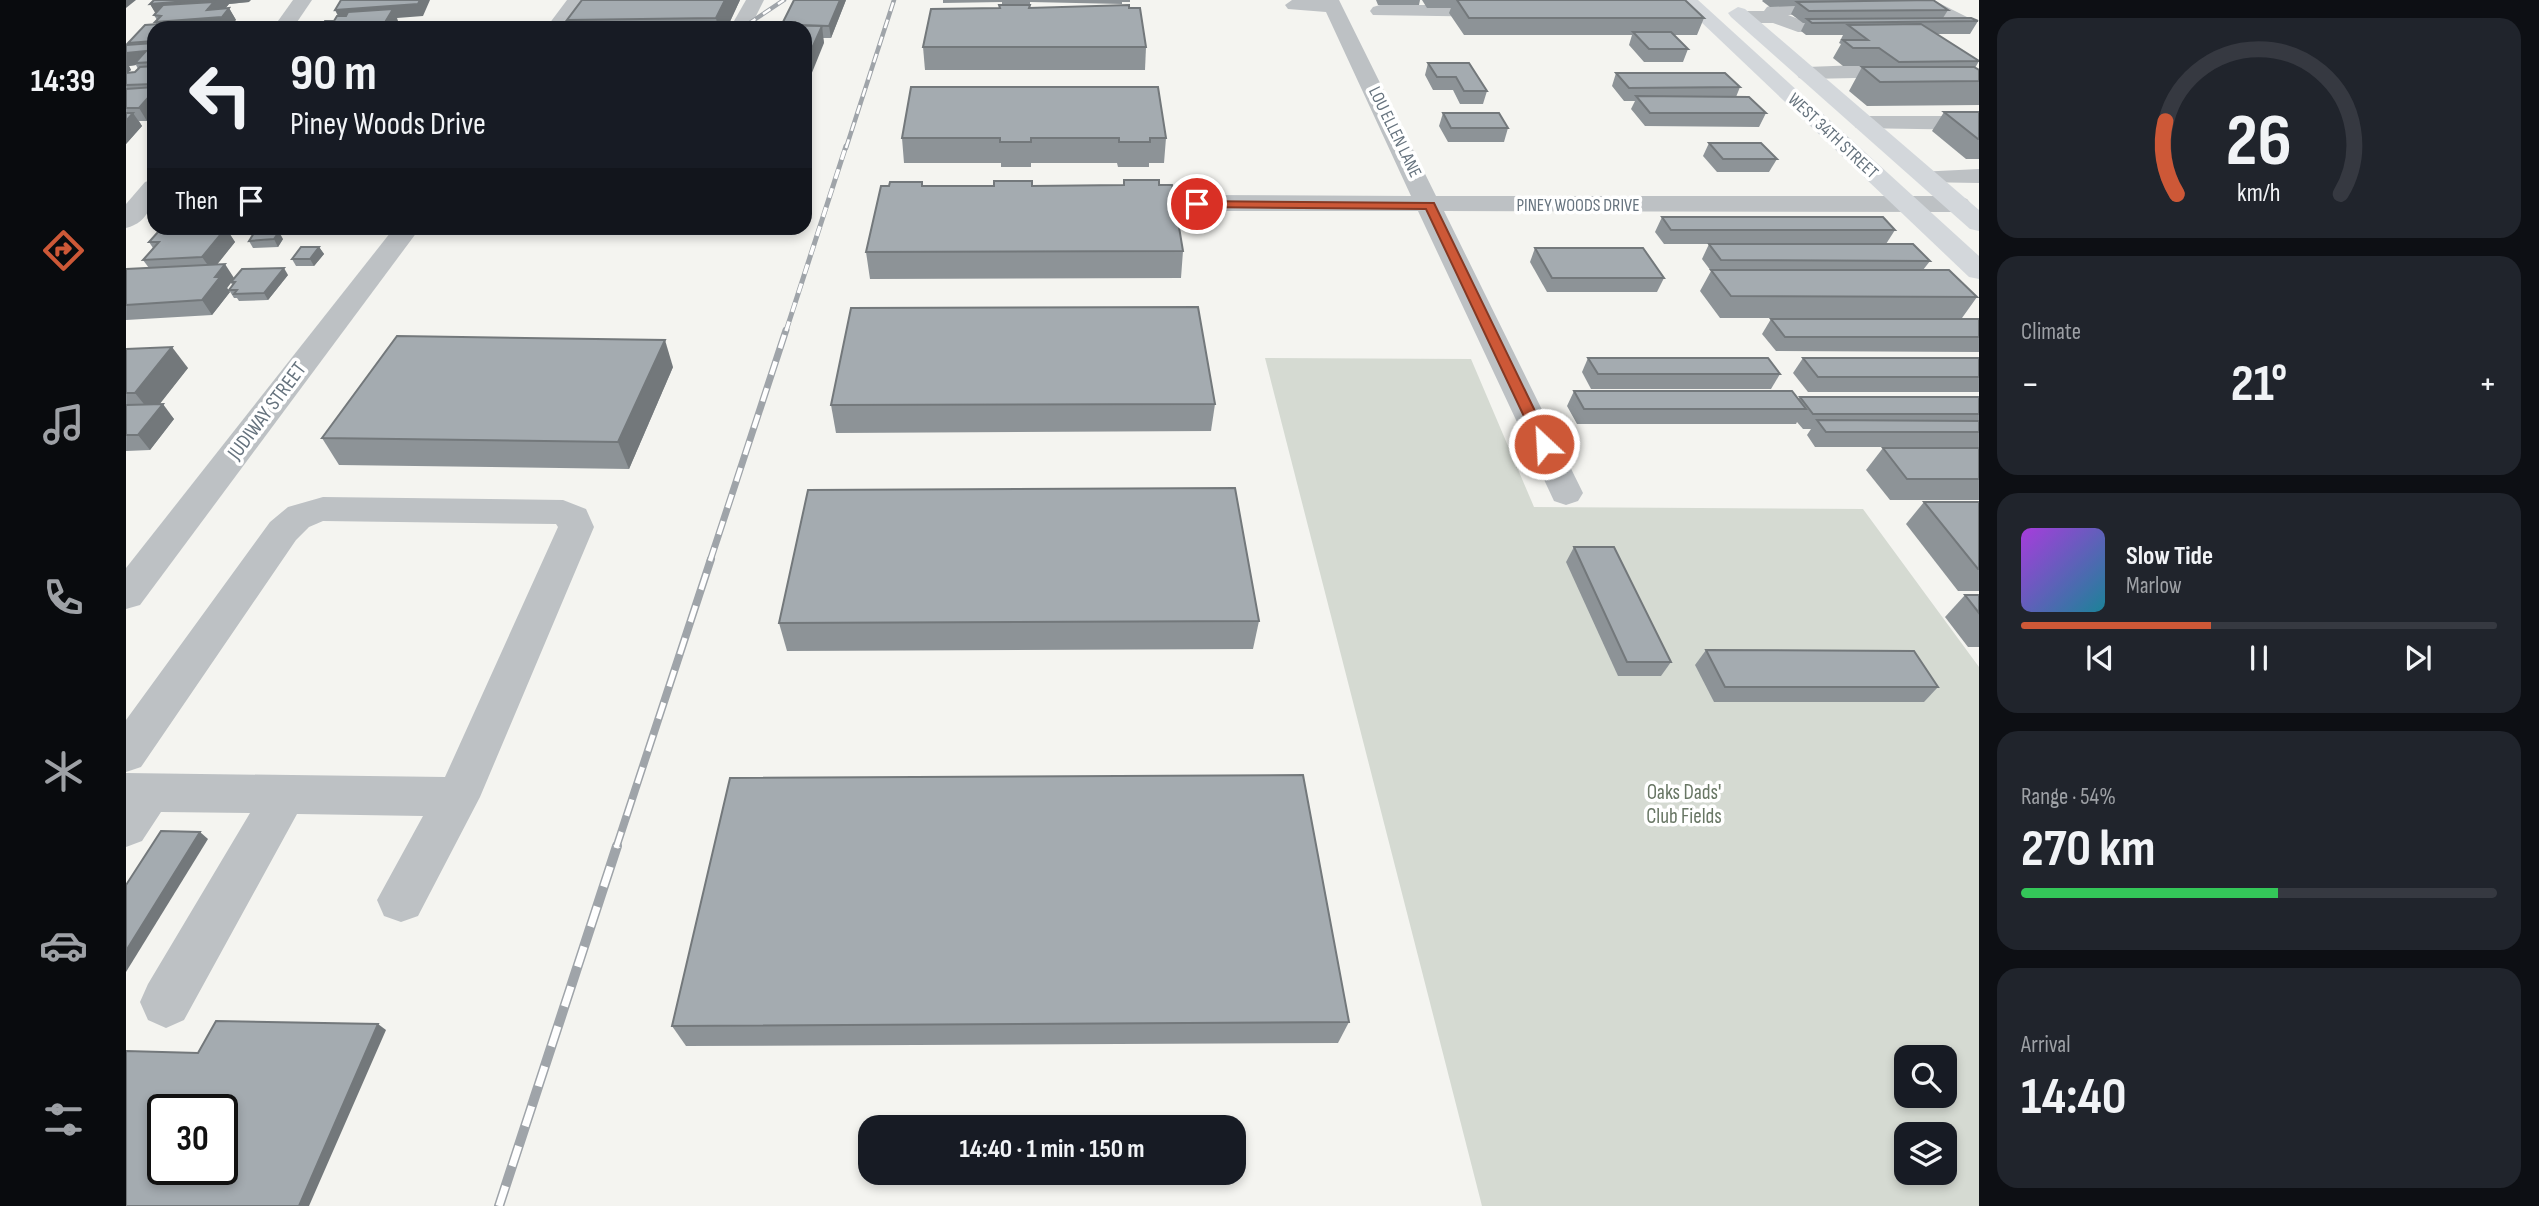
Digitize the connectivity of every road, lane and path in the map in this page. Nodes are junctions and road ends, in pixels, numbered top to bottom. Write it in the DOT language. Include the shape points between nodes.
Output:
graph roads {
  1 [pos="303,0"];
  2 [pos="577,0"];
  3 [pos="755,0"];
  4 [pos="1723,0"];
  5 [pos="1332,3"];
  6 [pos="1295,5"];
  7 [pos="1685,8"];
  8 [pos="1380,11"];
  9 [pos="1518,11"];
  10 [pos="1775,14"];
  11 [pos="1742,17"];
  12 [pos="288,21"];
  13 [pos="561,21"];
  14 [pos="744,21"];
  15 [pos="1750,59"];
  16 [pos="1793,60"];
  17 [pos="1843,72"];
  18 [pos="1979,82"];
  19 [pos="1864,123"];
  20 [pos="1979,123"];
  21 [pos="1979,176"];
  22 [pos="1927,177"];
  23 [pos="147,195"];
  24 [pos="1197,204"];
  25 [pos="1958,204"];
  26 [pos="1430,205"];
  27 [pos="1906,205"];
  28 [pos="126,220"];
  29 [pos="1979,223"];
  30 [pos="402,235"];
  31 [pos="1979,271"];
  32 [pos="1566,493"];
  33 [pos="126,595"];
  34 [pos="126,754"];
  35 [pos="285,794"];
  36 [pos="458,797"];
  37 [pos="134,804"];
  38 [pos="401,901"];
  39 [pos="166,1002"];
  1 -- 12 [label="street"];
  2 -- 13 [label="street"];
  3 -- 14 [label="street"];
  4 -- 11 [label="main road, WEST 34TH STREET"];
  5 -- 6 [label="street"];
  5 -- 26 [label="street, LOU ELLEN LANE"];
  7 -- 15 [label="main road, WEST 34TH STREET"];
  8 -- 9 [label="street"];
  10 -- 10 [label="street" via="1937,8 1964,23 1798,26"];
  10 -- 11 [label="street"];
  11 -- 16 [label="main road, WEST 34TH STREET"];
  15 -- 16 [label="main road"];
  15 -- 27 [label="main road, WEST 34TH STREET"];
  16 -- 17 [label="street"];
  16 -- 17 [label="street" via="1815,49"];
  16 -- 19 [label="main road, WEST 34TH STREET"];
  17 -- 18 [label="street" via="1858,71 1885,83"];
  19 -- 20 [label="street"];
  19 -- 22 [label="main road, WEST 34TH STREET"];
  21 -- 22 [label="street"];
  22 -- 25 [label="main road, WEST 34TH STREET"];
  23 -- 28 [label="street"];
  24 -- 26 [label="street, PINEY WOODS DRIVE"];
  25 -- 27 [label="street, PINEY WOODS DRIVE"];
  25 -- 29 [label="main road, WEST 34TH STREET"];
  26 -- 27 [label="street, PINEY WOODS DRIVE"];
  26 -- 32 [label="street, LOU ELLEN LANE"];
  27 -- 31 [label="main road, WEST 34TH STREET"];
  30 -- 33 [label="street, JUDIWAY STREET"];
  34 -- 36 [label="street" via="284,531 305,512 563,512 573,518 574,535"];
  35 -- 36 [label="street"];
  35 -- 37 [label="street"];
  35 -- 39 [label="street"];
  36 -- 38 [label="street"];
}
